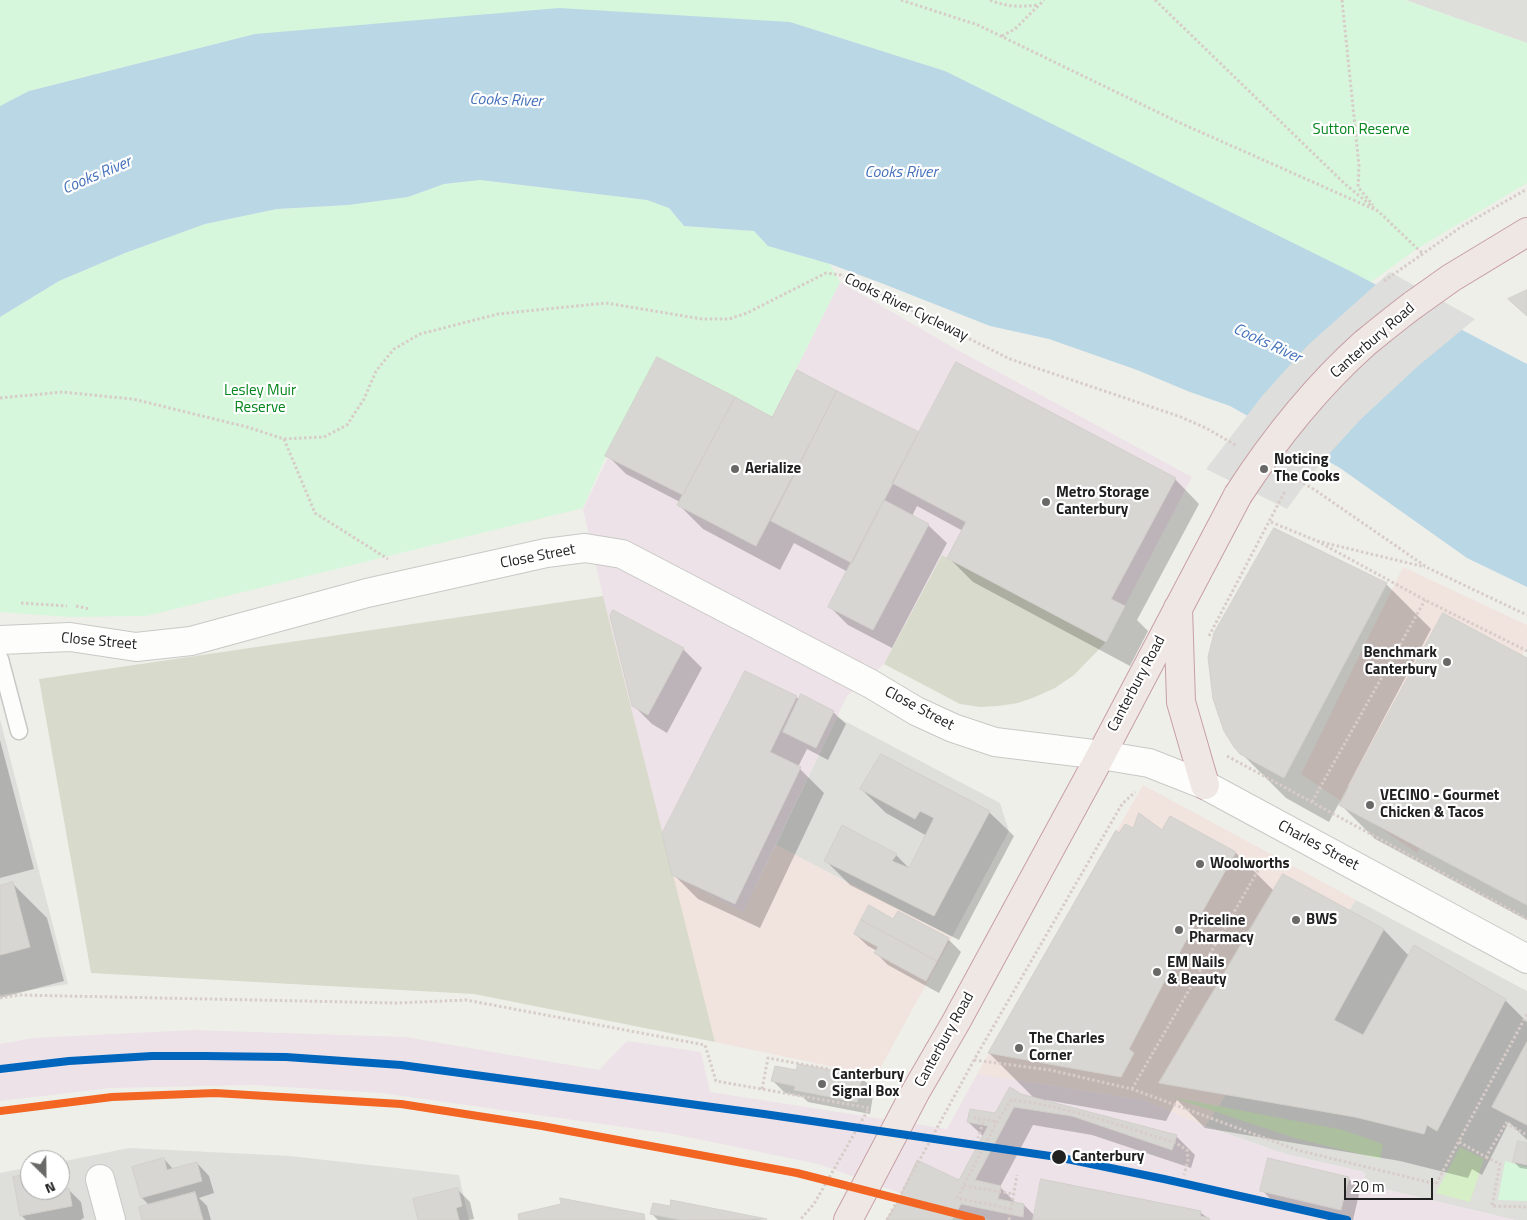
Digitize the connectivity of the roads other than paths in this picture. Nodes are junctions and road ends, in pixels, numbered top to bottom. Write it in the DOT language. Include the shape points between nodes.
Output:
graph roads {
  1 [pos="1527,232"];
  2 [pos="1178,607"];
  3 [pos="0,640"];
  4 [pos="0,659"];
  5 [pos="19,731"];
  6 [pos="1101,754"];
  7 [pos="1205,785"];
  8 [pos="1527,959"];
  9 [pos="100,1179"];
  10 [pos="848,1219"];
  11 [pos="111,1220"];
  1 -- 2 [label="highway, Canterbury Road, bridge" via="1413,305 1335,372 1260,460"];
  2 -- 6 [label="highway, Canterbury Road"];
  2 -- 7 [label="highway" via="1181,702"];
  3 -- 6 [label="street, Close Street" via="70,637 136,647 191,640 367,593 546,553 585,548 622,554 953,728 995,742"];
  4 -- 5 [label="lane"];
  6 -- 7 [label="street, Charles Street" via="1149,763"];
  6 -- 10 [label="highway, Canterbury Road"];
  7 -- 8 [label="street, Charles Street"];
  9 -- 11 [label="street"];
}
